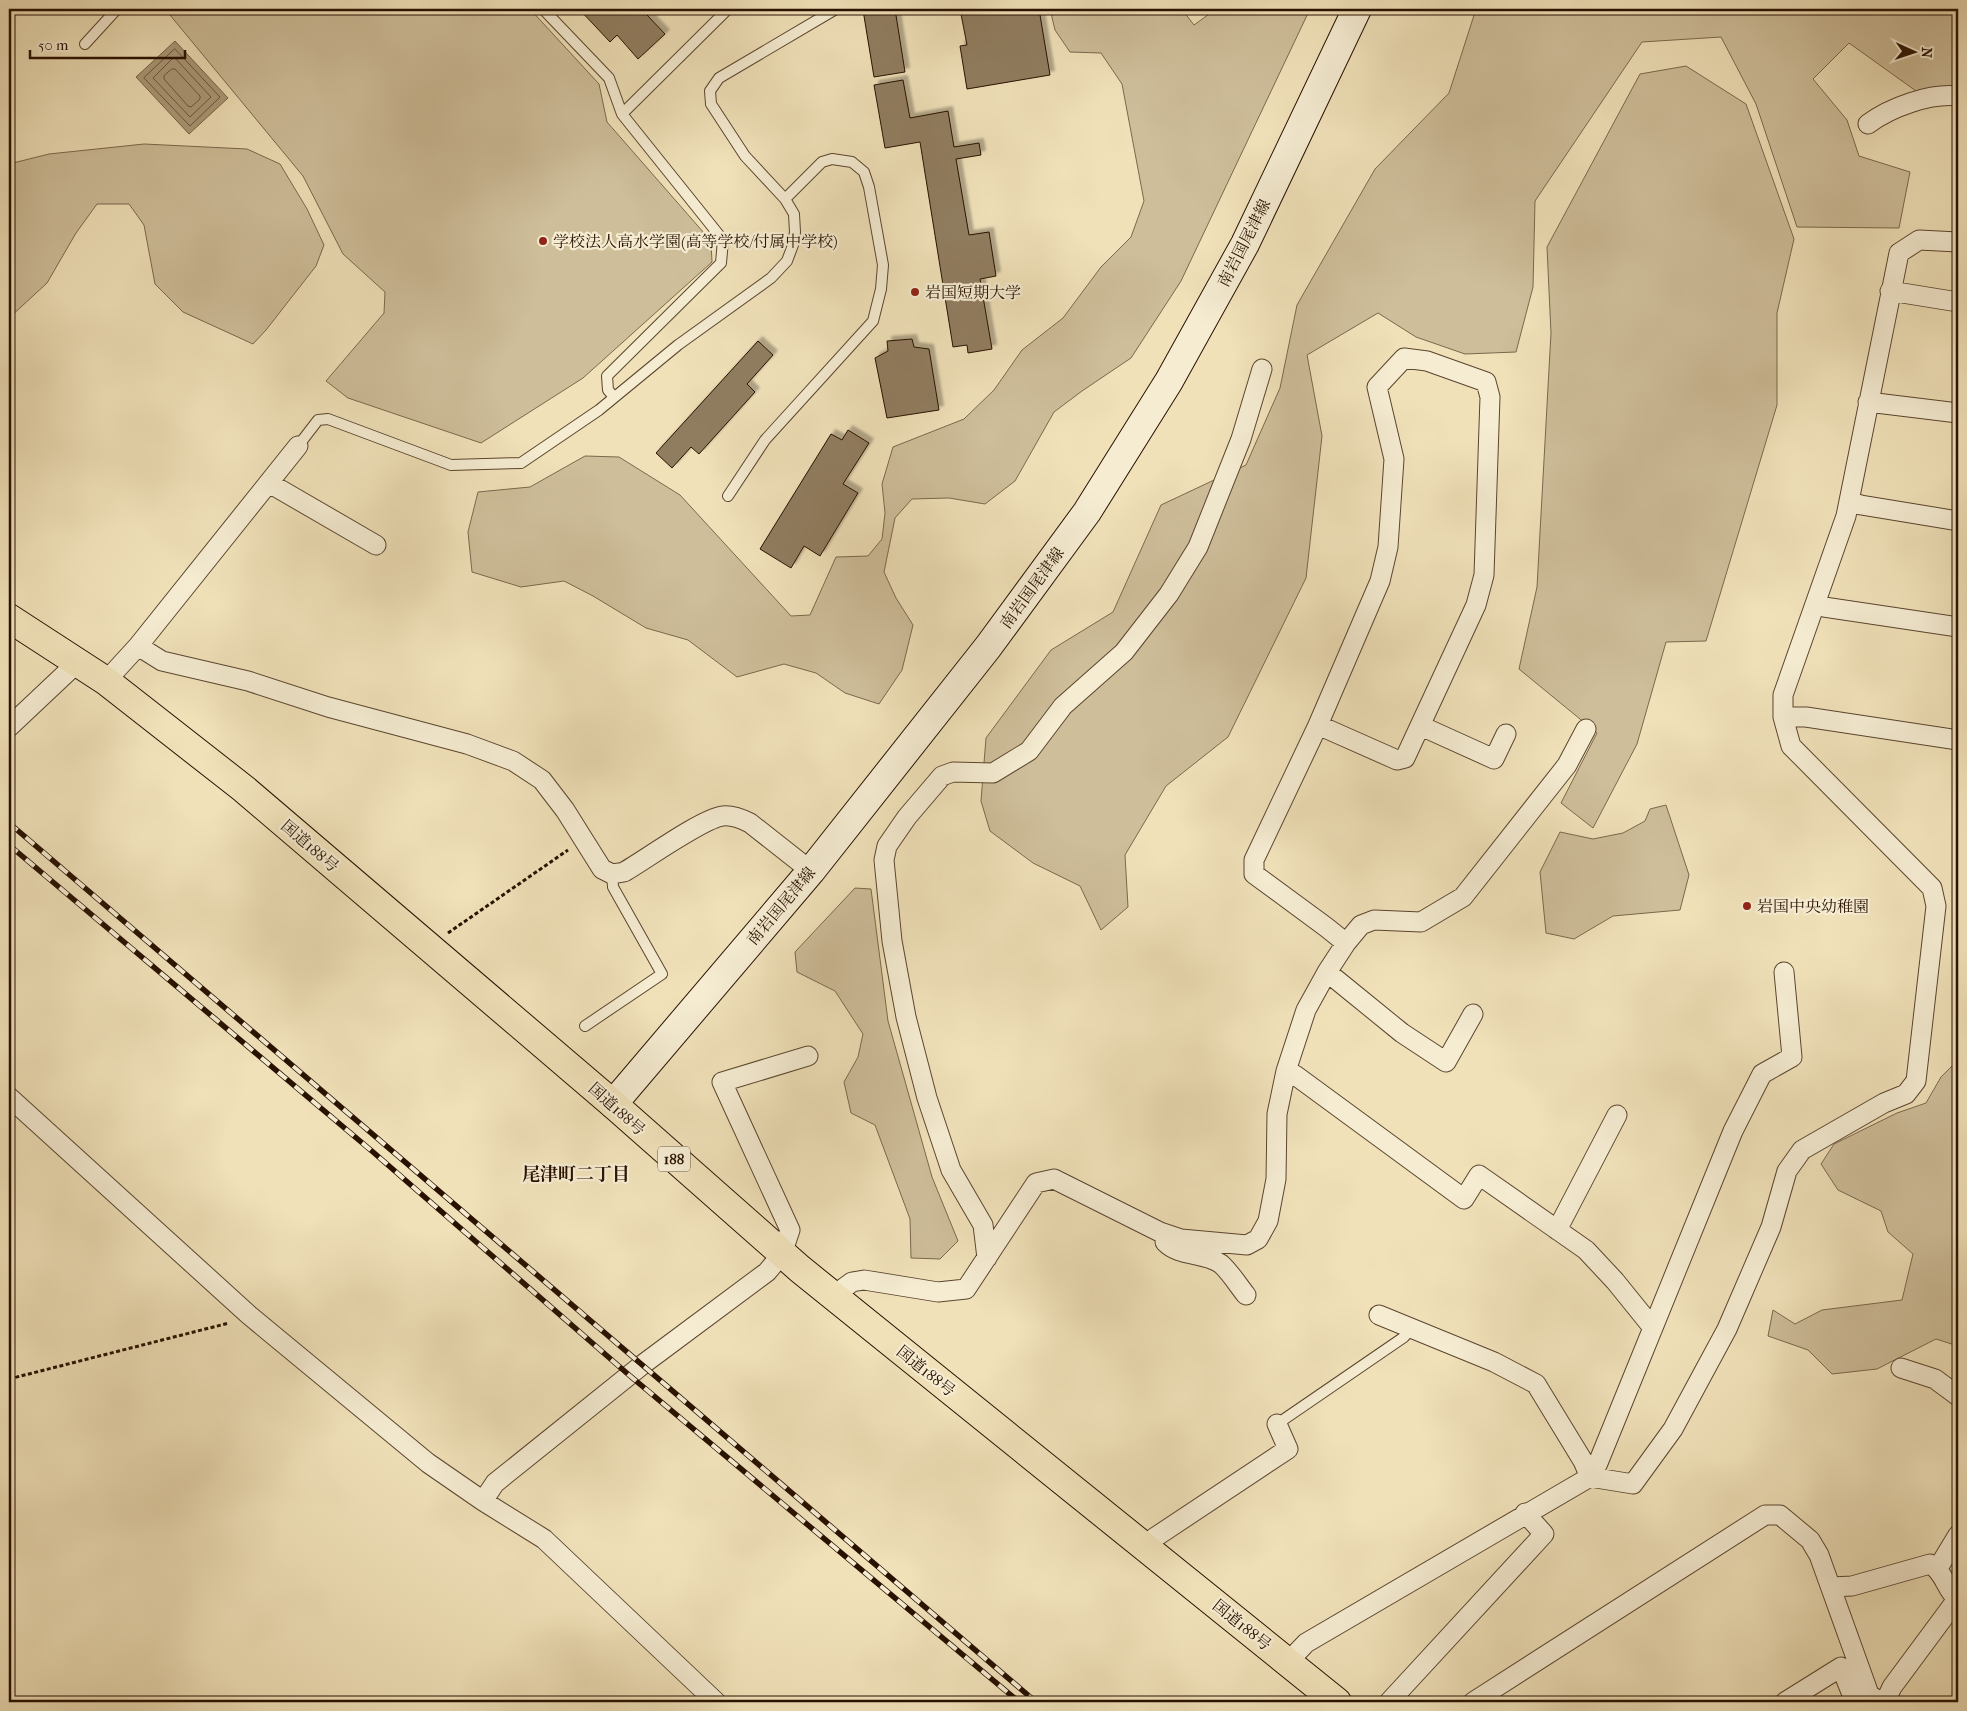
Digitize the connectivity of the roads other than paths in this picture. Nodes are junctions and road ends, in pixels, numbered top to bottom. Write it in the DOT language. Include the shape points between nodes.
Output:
graph roads {
  1 [pos="117,9"];
  2 [pos="543,9"];
  3 [pos="728,9"];
  4 [pos="836,9"];
  5 [pos="1356,9"];
  6 [pos="85,44"];
  7 [pos="1958,96"];
  8 [pos="622,114"];
  9 [pos="1868,124"];
  10 [pos="785,199"];
  11 [pos="1958,242"];
  12 [pos="1890,292"];
  13 [pos="1958,302"];
  14 [pos="1262,369"];
  15 [pos="614,397"];
  16 [pos="1868,402"];
  17 [pos="1958,413"];
  18 [pos="298,446"];
  19 [pos="269,482"];
  20 [pos="728,496"];
  21 [pos="1849,502"];
  22 [pos="1958,521"];
  23 [pos="376,545"];
  24 [pos="1815,604"];
  25 [pos="9,618"];
  26 [pos="1958,627"];
  27 [pos="138,646"];
  28 [pos="78,662"];
  29 [pos="106,681"];
  30 [pos="1783,718"];
  31 [pos="1318,725"];
  32 [pos="1421,726"];
  33 [pos="9,727"];
  34 [pos="1586,729"];
  35 [pos="1506,734"];
  36 [pos="1958,740"];
  37 [pos="811,871"];
  38 [pos="612,874"];
  39 [pos="1346,943"];
  40 [pos="1327,972"];
  41 [pos="1784,972"];
  42 [pos="1473,1014"];
  43 [pos="585,1026"];
  44 [pos="808,1056"];
  45 [pos="1286,1071"];
  46 [pos="9,1097"];
  47 [pos="613,1104"];
  48 [pos="1617,1115"];
  49 [pos="1557,1230"];
  50 [pos="1160,1232"];
  51 [pos="782,1254"];
  52 [pos="987,1258"];
  53 [pos="1246,1295"];
  54 [pos="833,1296"];
  55 [pos="1379,1315"];
  56 [pos="1412,1328"];
  57 [pos="1653,1328"];
  58 [pos="1902,1368"];
  59 [pos="1958,1396"];
  60 [pos="1277,1424"];
  61 [pos="1590,1477"];
  62 [pos="483,1501"];
  63 [pos="1525,1513"];
  64 [pos="1958,1535"];
  65 [pos="1144,1547"];
  66 [pos="1938,1568"];
  67 [pos="1832,1587"];
  68 [pos="1958,1599"];
  69 [pos="1288,1662"];
  70 [pos="716,1702"];
  71 [pos="1338,1702"];
  72 [pos="1389,1702"];
  73 [pos="1473,1702"];
  74 [pos="1785,1702"];
  75 [pos="1855,1702"];
  76 [pos="1879,1702"];
  77 [pos="1885,1702"];
  1 -- 6 [label="lane"];
  2 -- 8 [label="lane" via="609,78"];
  3 -- 8 [label="lane"];
  4 -- 10 [label="lane" via="719,78 710,91 711,104 745,156"];
  5 -- 37 [label="main road, 南岩国尾津線" via="1245,244 1169,381 1087,512 988,647"];
  7 -- 9 [label="street" via="1935,95 1882,114"];
  8 -- 15 [label="lane" via="723,240 721,263 607,376 608,390"];
  10 -- 15 [label="lane" via="794,214 795,232 787,261 771,278 678,345"];
  10 -- 20 [label="lane" via="822,162 832,159 852,162 864,172 870,188 882,266 881,288 874,321 765,440"];
  11 -- 12 [label="street" via="1919,240 1899,253"];
  12 -- 13 [label="street"];
  12 -- 16 [label="street"];
  14 -- 52 [label="street" via="1241,439 1198,547 1169,594 1124,652 1063,706 1030,751 993,774 953,772 942,776 887,846 884,860 892,941 906,1017 927,1098 951,1170 983,1225"];
  15 -- 18 [label="lane" via="521,463 452,465 328,419 318,420"];
  16 -- 17 [label="street"];
  16 -- 21 [label="street"];
  18 -- 19 [label="street"];
  19 -- 23 [label="street"];
  19 -- 27 [label="street"];
  21 -- 22 [label="street"];
  21 -- 24 [label="street"];
  24 -- 26 [label="street" via="1824,608"];
  24 -- 30 [label="street" via="1783,695"];
  25 -- 28 [label="highway, 国道188号 / 188"];
  27 -- 29 [label="street"];
  27 -- 38 [label="street" via="162,661 248,681 328,708 467,744 513,760 542,780 602,869"];
  28 -- 29 [label="highway, 国道188号 / 188"];
  28 -- 33 [label="street"];
  29 -- 47 [label="highway, 国道188号 / 188" via="244,789"];
  30 -- 36 [label="street" via="1806,717"];
  30 -- 61 [label="street" via="1791,746 1932,888 1936,906 1916,1081 1906,1094 1884,1103 1802,1150 1787,1171 1771,1227 1727,1329 1673,1429 1633,1484"];
  31 -- 32 [label="street" via="1397,760 1405,758"];
  31 -- 32 [label="street" via="1380,581 1388,547 1394,459 1377,387 1404,358 1426,361 1486,382 1490,397 1484,574 1476,605"];
  31 -- 39 [label="street" via="1254,860 1254,874"];
  32 -- 35 [label="street" via="1494,759"];
  34 -- 39 [label="street" via="1567,765 1463,897 1422,922 1374,920 1361,926"];
  37 -- 38 [label="street" via="750,823 723,816 704,822 624,872"];
  37 -- 47 [label="main road, 南岩国尾津線"];
  38 -- 43 [label="lane" via="613,887 662,974"];
  39 -- 40 [label="street"];
  40 -- 42 [label="street" via="1402,1033 1446,1062"];
  40 -- 45 [label="street" via="1306,1010"];
  41 -- 57 [label="street" via="1792,1057 1762,1074 1733,1130"];
  44 -- 51 [label="street" via="722,1082 790,1230"];
  45 -- 49 [label="street" via="1464,1199 1479,1175"];
  45 -- 50 [label="street" via="1277,1114 1276,1178 1268,1221 1258,1239 1247,1246 1181,1239"];
  46 -- 62 [label="street" via="249,1315 428,1463"];
  47 -- 51 [label="highway, 国道188号 / 188"];
  48 -- 49 [label="street"];
  49 -- 57 [label="street" via="1586,1250"];
  50 -- 52 [label="street" via="1054,1179 1036,1183"];
  50 -- 53 [label="street" via="1166,1244 1221,1264"];
  51 -- 54 [label="highway, 国道188号 / 188"];
  51 -- 62 [label="street" via="767,1272 642,1364 495,1483"];
  52 -- 54 [label="street" via="966,1289 938,1292 864,1280 852,1282"];
  54 -- 65 [label="highway, 国道188号 / 188"];
  55 -- 56 [label="street"];
  56 -- 60 [label="lane" via="1404,1337"];
  56 -- 61 [label="street" via="1494,1362 1536,1384 1584,1461"];
  57 -- 61 [label="street"];
  58 -- 59 [label="street" via="1935,1379"];
  60 -- 65 [label="street" via="1288,1450"];
  61 -- 63 [label="street"];
  62 -- 70 [label="street" via="544,1539"];
  63 -- 69 [label="street" via="1306,1643"];
  63 -- 72 [label="street" via="1544,1534"];
  64 -- 66 [label="street"];
  65 -- 69 [label="highway, 国道188号 / 188"];
  66 -- 67 [label="street" via="1930,1564 1852,1586"];
  66 -- 68 [label="street" via="1950,1592"];
  67 -- 73 [label="street" via="1810,1540 1780,1515 1765,1515"];
  67 -- 76 [label="street" via="1869,1694"];
  68 -- 77 [label="street" via="1892,1687"];
  69 -- 71 [label="highway, 国道188号 / 188"];
  74 -- 75 [label="street" via="1842,1667"];
}
